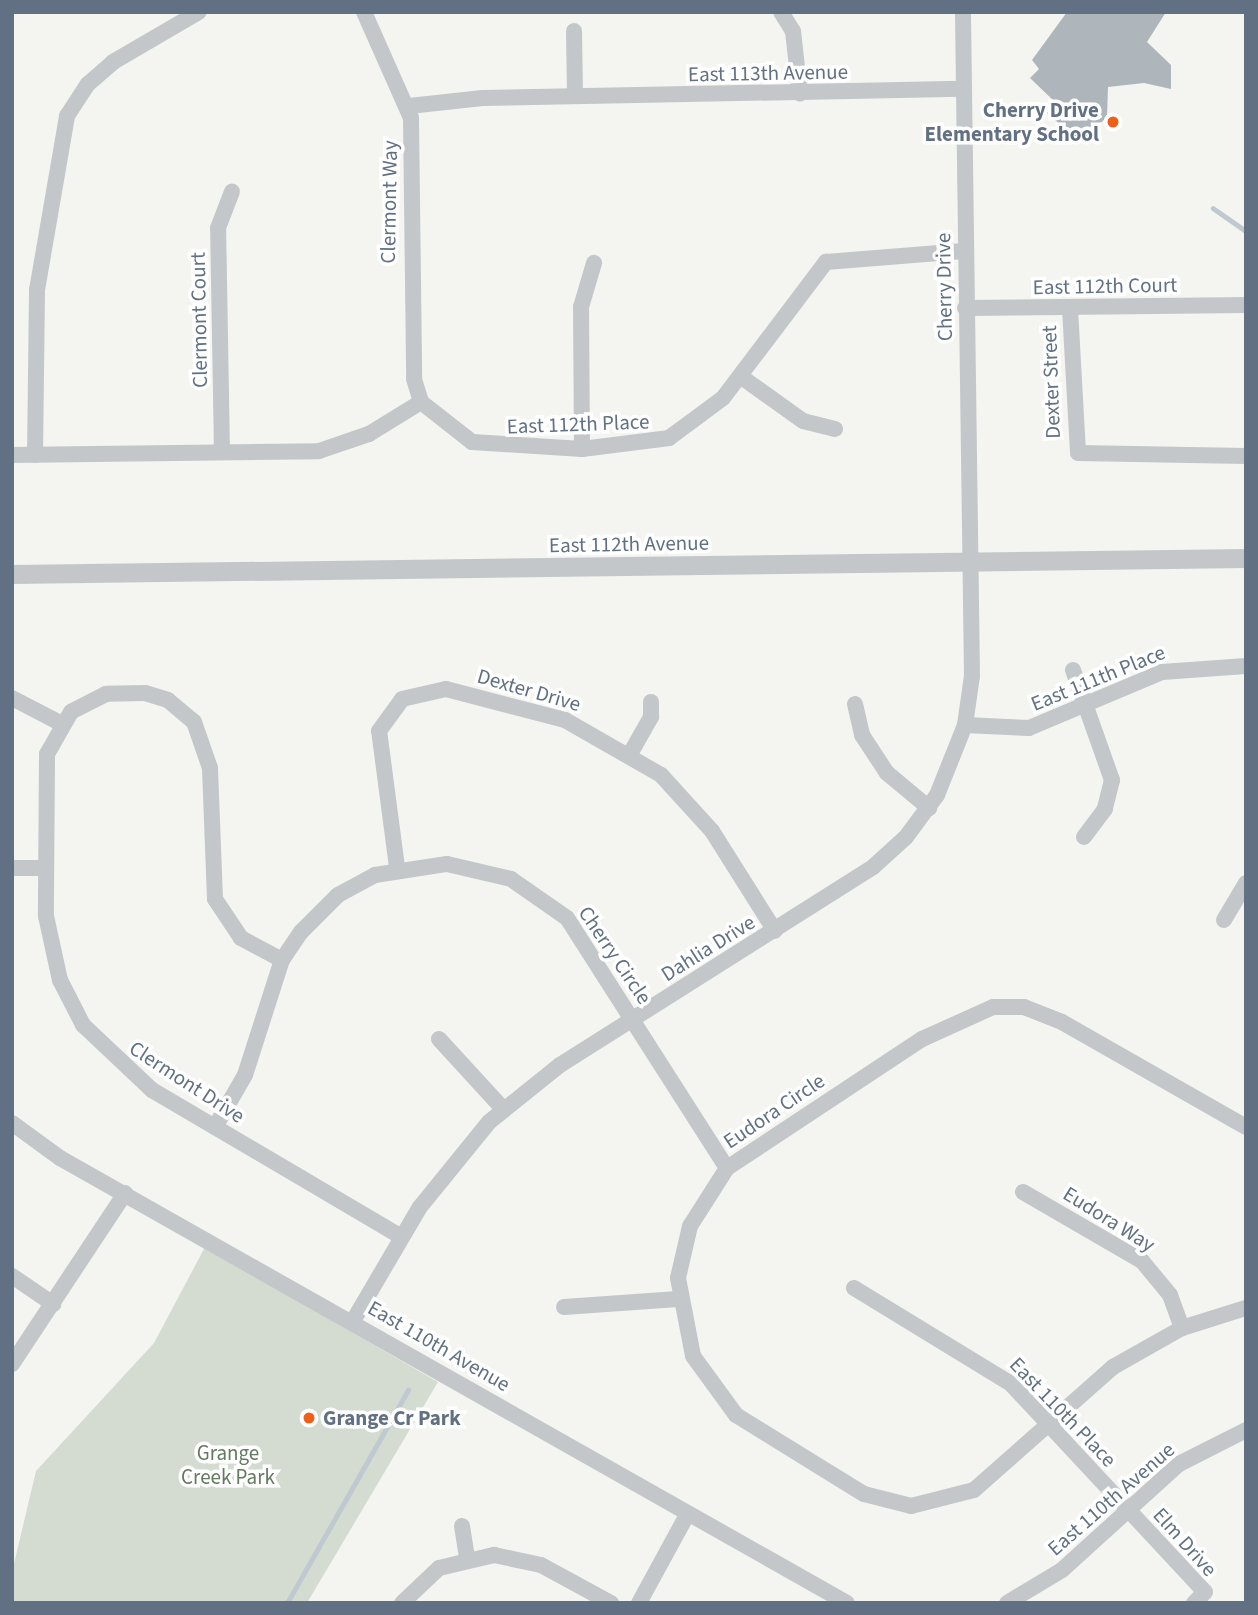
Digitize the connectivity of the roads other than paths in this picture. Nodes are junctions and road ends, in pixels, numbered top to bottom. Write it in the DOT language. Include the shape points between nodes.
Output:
graph roads {
  1 [pos="199,12"];
  2 [pos="364,12"];
  3 [pos="781,12"];
  4 [pos="963,12"];
  5 [pos="574,31"];
  6 [pos="962,89"];
  7 [pos="800,94"];
  8 [pos="575,96"];
  9 [pos="409,106"];
  10 [pos="232,192"];
  11 [pos="964,251"];
  12 [pos="594,263"];
  13 [pos="1246,304"];
  14 [pos="965,308"];
  15 [pos="1070,309"];
  16 [pos="740,376"];
  17 [pos="421,402"];
  18 [pos="835,429"];
  19 [pos="582,449"];
  20 [pos="222,452"];
  21 [pos="34,454"];
  22 [pos="12,455"];
  23 [pos="1246,456"];
  24 [pos="1246,558"];
  25 [pos="970,561"];
  26 [pos="12,574"];
  27 [pos="1246,666"];
  28 [pos="1073,670"];
  29 [pos="12,698"];
  30 [pos="651,702"];
  31 [pos="855,704"];
  32 [pos="1085,704"];
  33 [pos="60,723"];
  34 [pos="965,725"];
  35 [pos="631,754"];
  36 [pos="929,808"];
  37 [pos="1084,837"];
  38 [pos="397,867"];
  39 [pos="12,868"];
  40 [pos="46,868"];
  41 [pos="1246,883"];
  42 [pos="1224,920"];
  43 [pos="775,931"];
  44 [pos="282,960"];
  45 [pos="634,1020"];
  46 [pos="439,1039"];
  47 [pos="504,1110"];
  48 [pos="12,1123"];
  49 [pos="215,1127"];
  50 [pos="1246,1128"];
  51 [pos="727,1168"];
  52 [pos="1023,1192"];
  53 [pos="125,1193"];
  54 [pos="402,1237"];
  55 [pos="12,1276"];
  56 [pos="854,1288"];
  57 [pos="678,1299"];
  58 [pos="53,1304"];
  59 [pos="564,1307"];
  60 [pos="1246,1308"];
  61 [pos="353,1321"];
  62 [pos="1182,1328"];
  63 [pos="12,1364"];
  64 [pos="1048,1423"];
  65 [pos="1246,1430"];
  66 [pos="1126,1509"];
  67 [pos="688,1513"];
  68 [pos="462,1526"];
  69 [pos="467,1557"];
  70 [pos="402,1603"];
  71 [pos="611,1603"];
  72 [pos="639,1603"];
  73 [pos="846,1603"];
  74 [pos="1007,1603"];
  75 [pos="1194,1603"];
  1 -- 21 [label="street" via="113,62 88,85 67,116 37,290"];
  2 -- 9 [label="street, Clermont Way"];
  3 -- 7 [label="street" via="793,31"];
  4 -- 6 [label="street, Cherry Drive"];
  5 -- 8 [label="street"];
  6 -- 7 [label="street, East 113th Avenue"];
  6 -- 11 [label="street, Cherry Drive"];
  7 -- 8 [label="street, East 113th Avenue"];
  8 -- 9 [label="street, East 113th Avenue"];
  9 -- 17 [label="street, Clermont Way" via="409,332"];
  10 -- 20 [label="street, Clermont Court" via="219,228"];
  11 -- 14 [label="street, Cherry Drive"];
  11 -- 16 [label="street, East 112th Place" via="826,262"];
  12 -- 19 [label="street" via="581,307"];
  13 -- 15 [label="street, East 112th Court"];
  14 -- 15 [label="street, East 112th Court"];
  14 -- 25 [label="street, Cherry Drive"];
  15 -- 23 [label="street, Dexter Street" via="1078,453"];
  16 -- 18 [label="street" via="803,421"];
  16 -- 19 [label="street, East 112th Place" via="698,421 669,438"];
  17 -- 19 [label="street, East 112th Place" via="472,442"];
  17 -- 20 [label="street" via="332,448"];
  20 -- 21 [label="street"];
  21 -- 22 [label="street"];
  24 -- 25 [label="street, East 112th Avenue"];
  25 -- 26 [label="street, East 112th Avenue"];
  25 -- 34 [label="street, Dahlia Drive" via="972,676"];
  27 -- 32 [label="street, East 111th Place" via="1178,668"];
  28 -- 32 [label="street"];
  29 -- 33 [label="street"];
  30 -- 35 [label="street" via="650,721"];
  31 -- 36 [label="street" via="862,735 887,773"];
  32 -- 34 [label="street, East 111th Place" via="1029,728"];
  32 -- 37 [label="street" via="1112,780 1105,809"];
  33 -- 40 [label="street, Clermont Drive" via="47,754"];
  33 -- 44 [label="street" via="87,701 125,692 156,695 185,713 208,755 215,900 241,938"];
  34 -- 36 [label="street, Dahlia Drive"];
  35 -- 38 [label="street, Dexter Drive" via="544,712 446,689 414,692 387,714 377,741"];
  35 -- 43 [label="street, Dexter Drive" via="673,786 712,831"];
  36 -- 43 [label="street, Dahlia Drive" via="889,855"];
  38 -- 44 [label="street, Cherry Circle" via="338,895"];
  38 -- 45 [label="street, Cherry Circle" via="475,867 534,893 582,937"];
  39 -- 40 [label="street"];
  40 -- 49 [label="street, Clermont Drive" via="51,948 83,1026 120,1065"];
  41 -- 42 [label="street"];
  43 -- 45 [label="street, Dahlia Drive"];
  44 -- 49 [label="street, Cherry Circle" via="245,1075"];
  45 -- 47 [label="street, Dahlia Drive" via="560,1065"];
  45 -- 51 [label="street, Cherry Circle"];
  46 -- 47 [label="street"];
  47 -- 54 [label="street, Dahlia Drive" via="452,1163"];
  48 -- 53 [label="street, East 110th Avenue"];
  49 -- 54 [label="street, Clermont Drive"];
  50 -- 51 [label="street, Eudora Circle" via="1062,1022 1002,1006 971,1013 922,1039"];
  51 -- 57 [label="street, Eudora Circle" via="690,1226"];
  52 -- 62 [label="street, Eudora Way" via="1142,1261 1170,1295"];
  53 -- 58 [label="street"];
  53 -- 61 [label="street, East 110th Avenue"];
  54 -- 61 [label="street, Dahlia Drive"];
  55 -- 58 [label="street"];
  56 -- 64 [label="street, East 110th Place" via="994,1370"];
  57 -- 59 [label="street"];
  57 -- 64 [label="street, Eudora Circle" via="693,1356 736,1415 880,1501 920,1506 960,1498"];
  58 -- 63 [label="street"];
  60 -- 62 [label="street, Eudora Circle"];
  61 -- 67 [label="street, East 110th Avenue"];
  62 -- 64 [label="street, Eudora Circle" via="1113,1367"];
  64 -- 66 [label="street, East 110th Place"];
  65 -- 66 [label="street, East 110th Avenue" via="1179,1464"];
  66 -- 74 [label="street, East 110th Avenue" via="1062,1570"];
  66 -- 75 [label="street, Elm Drive" via="1205,1592"];
  67 -- 72 [label="street"];
  67 -- 73 [label="street, East 110th Avenue"];
  68 -- 69 [label="street"];
  69 -- 70 [label="street" via="439,1568"];
  69 -- 71 [label="street" via="526,1559"];
}
